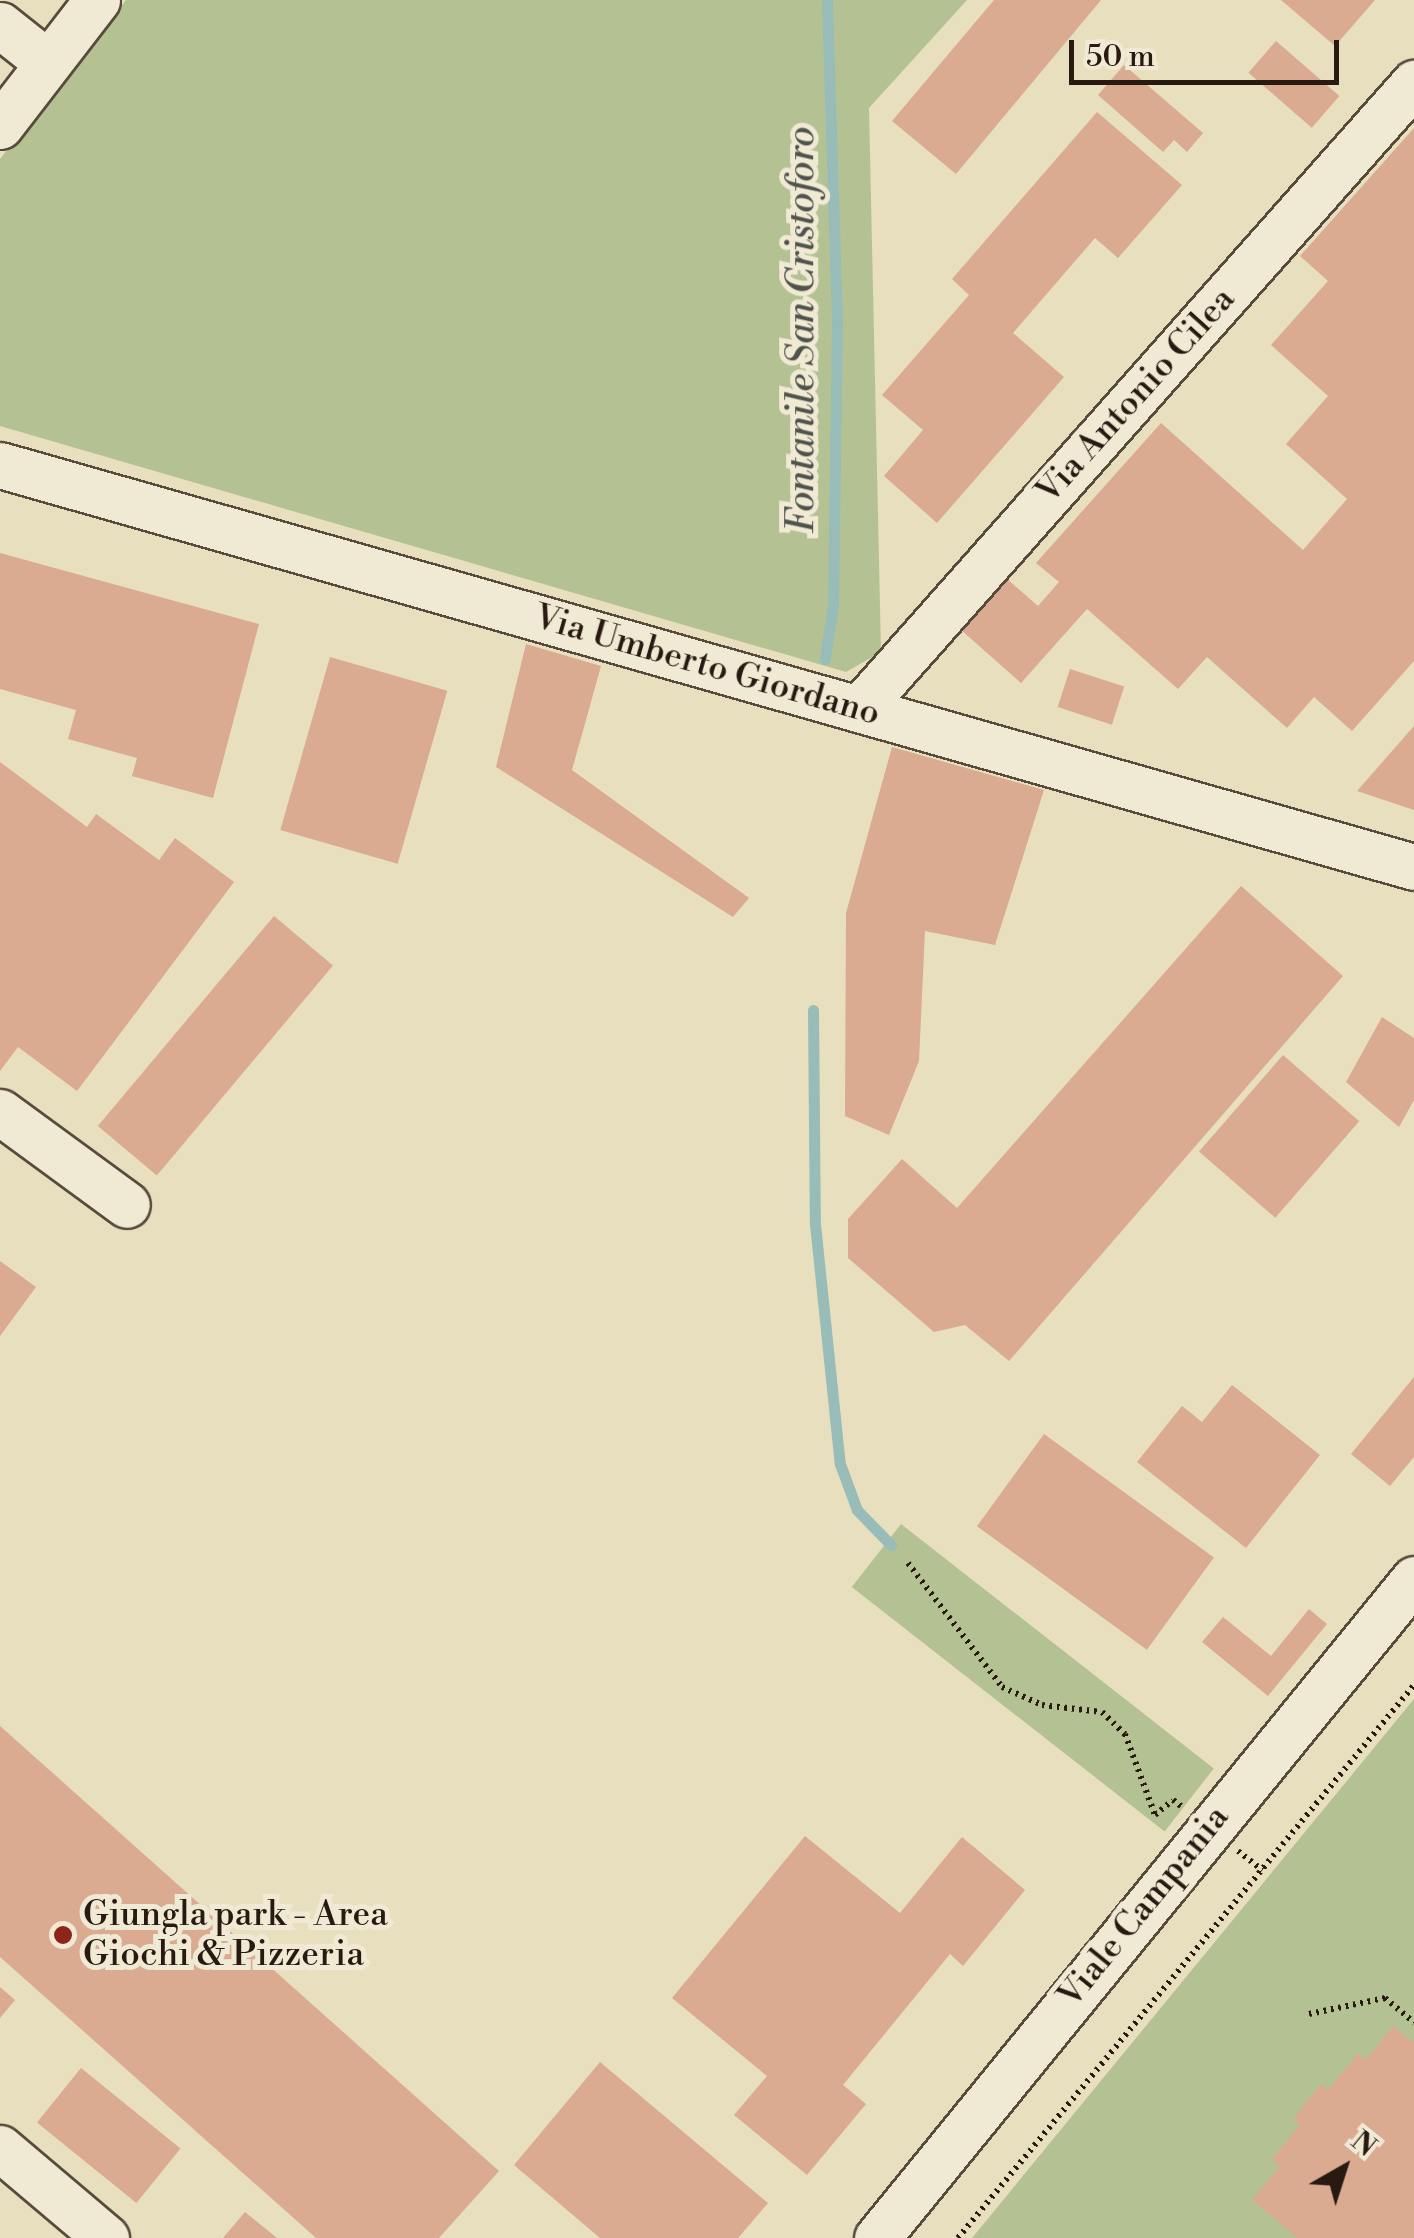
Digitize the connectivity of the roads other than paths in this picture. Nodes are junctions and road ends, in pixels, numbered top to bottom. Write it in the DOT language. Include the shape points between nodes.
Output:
graph roads {
  1 [pos="97,0"];
  2 [pos="0,25"];
  3 [pos="48,63"];
  4 [pos="1414,83"];
  5 [pos="0,126"];
  6 [pos="0,465"];
  7 [pos="859,709"];
  8 [pos="1414,867"];
  9 [pos="0,1112"];
  10 [pos="127,1204"];
  11 [pos="1414,1579"];
  12 [pos="0,2148"];
  13 [pos="106,2238"];
  14 [pos="877,2238"];
  1 -- 3 [label="street"];
  2 -- 3 [label="street"];
  3 -- 5 [label="street"];
  4 -- 7 [label="street, Via Antonio Cilea"];
  6 -- 7 [label="street, Via Umberto Giordano"];
  7 -- 8 [label="street, Via Umberto Giordano"];
  9 -- 10 [label="street"];
  11 -- 14 [label="street, Viale Campania"];
  12 -- 13 [label="street"];
}
